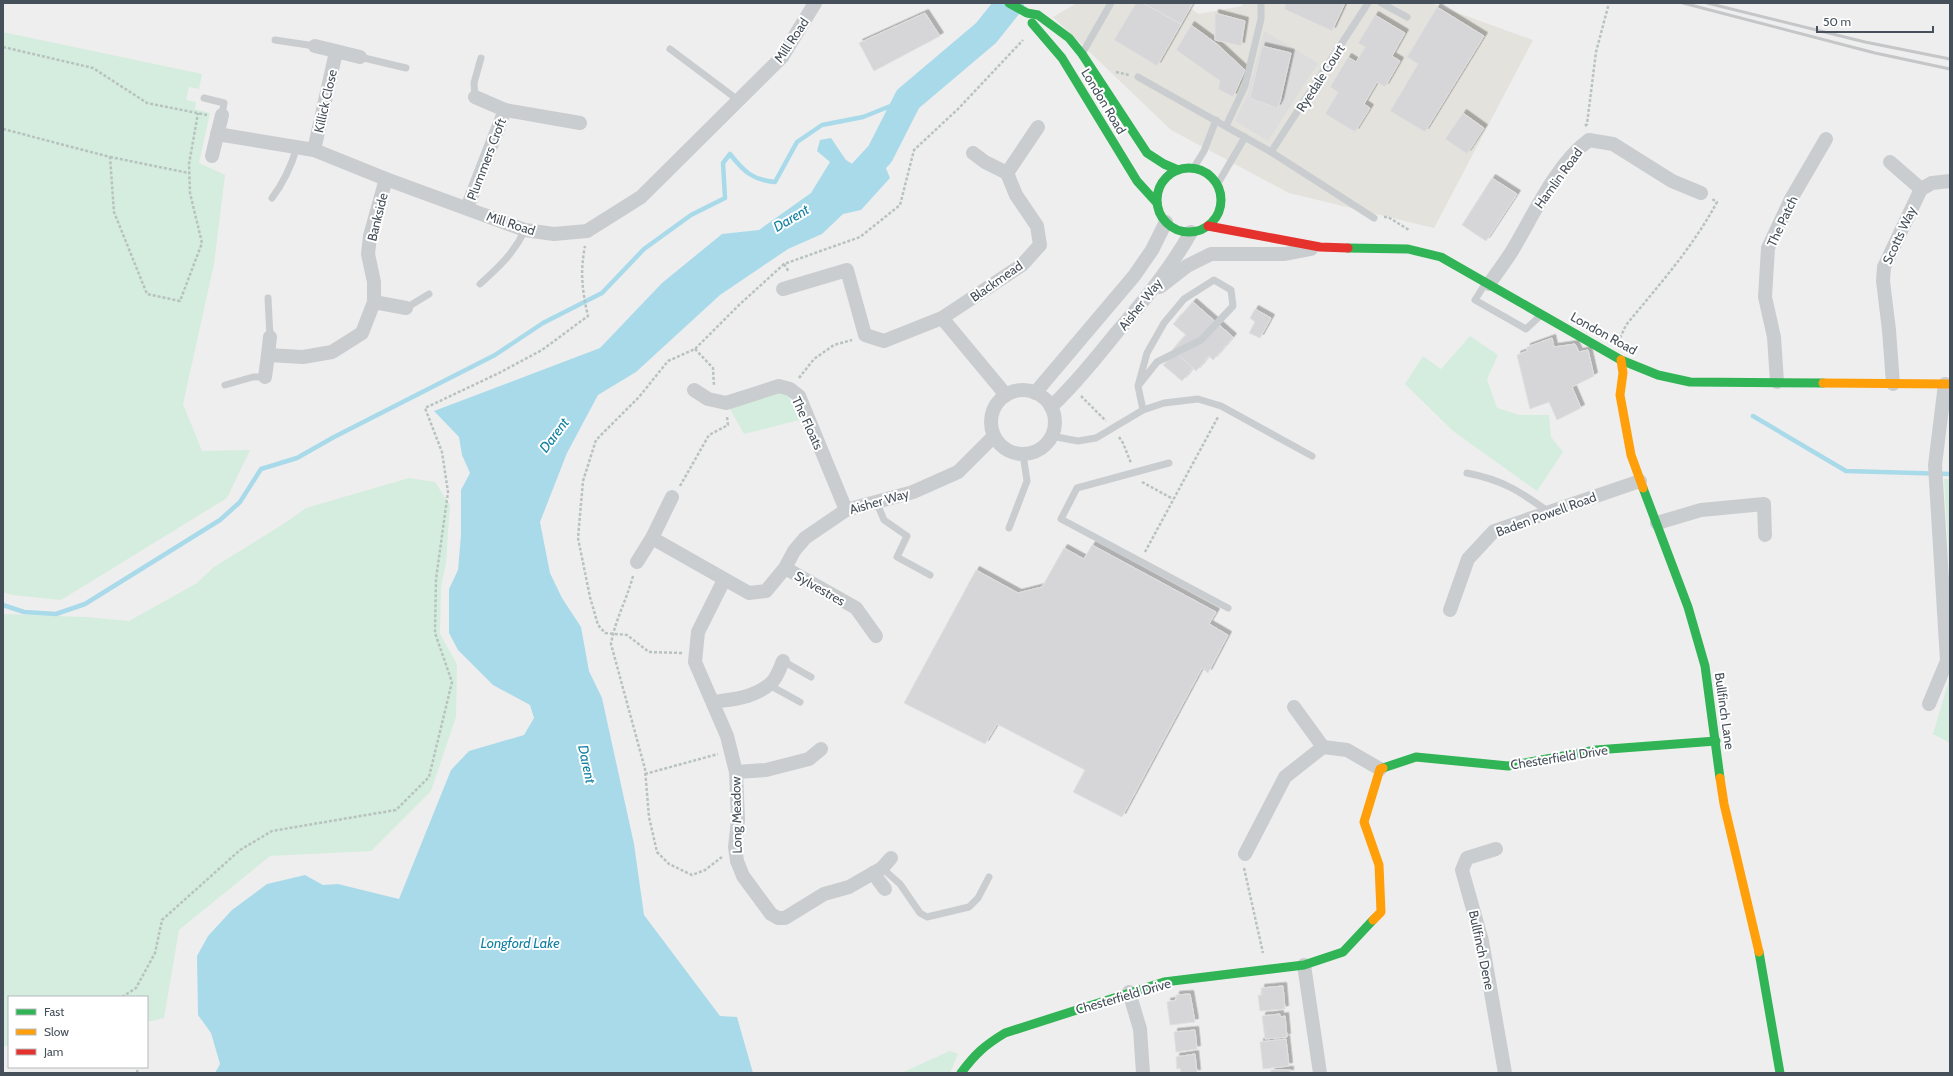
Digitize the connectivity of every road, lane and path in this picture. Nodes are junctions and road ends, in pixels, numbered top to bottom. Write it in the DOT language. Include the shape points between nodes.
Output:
graph roads {
  1 [pos="814,3"];
  2 [pos="1009,3"];
  3 [pos="1111,3"];
  4 [pos="1261,3"];
  5 [pos="1368,3"];
  6 [pos="1381,3"];
  7 [pos="1609,3"];
  8 [pos="1024,11"];
  9 [pos="1407,17"];
  10 [pos="1023,39"];
  11 [pos="275,40"];
  12 [pos="315,46"];
  13 [pos="3,47"];
  14 [pos="670,49"];
  15 [pos="336,52"];
  16 [pos="360,57"];
  17 [pos="481,58"];
  18 [pos="1077,63"];
  19 [pos="406,68"];
  20 [pos="1138,77"];
  21 [pos="475,97"];
  22 [pos="204,98"];
  23 [pos="738,100"];
  24 [pos="505,110"];
  25 [pos="198,113"];
  26 [pos="222,116"];
  27 [pos="1216,120"];
  28 [pos="580,123"];
  29 [pos="1587,124"];
  30 [pos="1226,126"];
  31 [pos="1038,127"];
  32 [pos="3,129"];
  33 [pos="218,134"];
  34 [pos="1245,137"];
  35 [pos="1826,139"];
  36 [pos="296,147"];
  37 [pos="314,150"];
  38 [pos="1271,152"];
  39 [pos="973,153"];
  40 [pos="212,156"];
  41 [pos="110,157"];
  42 [pos="1890,162"];
  43 [pos="1193,169"];
  44 [pos="1178,170"];
  45 [pos="189,173"];
  46 [pos="1007,173"];
  47 [pos="386,179"];
  48 [pos="1950,181"];
  49 [pos="1217,185"];
  50 [pos="1921,189"];
  51 [pos="1701,193"];
  52 [pos="272,198"];
  53 [pos="1221,200"];
  54 [pos="1157,204"];
  55 [pos="467,208"];
  56 [pos="1230,209"];
  57 [pos="1374,218"];
  58 [pos="1166,222"];
  59 [pos="1244,222"];
  60 [pos="1208,226"];
  61 [pos="525,230"];
  62 [pos="587,231"];
  63 [pos="1191,232"];
  64 [pos="1262,235"];
  65 [pos="1320,247"];
  66 [pos="1488,283"];
  67 [pos="480,284"];
  68 [pos="782,290"];
  69 [pos="429,294"];
  70 [pos="1147,297"];
  71 [pos="268,298"];
  72 [pos="374,302"];
  73 [pos="406,308"];
  74 [pos="1542,314"];
  75 [pos="942,318"];
  76 [pos="865,334"];
  77 [pos="270,338"];
  78 [pos="696,349"];
  79 [pos="1612,354"];
  80 [pos="268,355"];
  81 [pos="1621,360"];
  82 [pos="265,377"];
  83 [pos="1777,382"];
  84 [pos="1893,384"];
  85 [pos="1948,384"];
  86 [pos="225,385"];
  87 [pos="1138,386"];
  88 [pos="790,389"];
  89 [pos="694,390"];
  90 [pos="1035,393"];
  91 [pos="1006,395"];
  92 [pos="726,403"];
  93 [pos="1051,407"];
  94 [pos="1224,408"];
  95 [pos="1143,410"];
  96 [pos="994,436"];
  97 [pos="1051,436"];
  98 [pos="1023,454"];
  99 [pos="1312,456"];
  100 [pos="1169,463"];
  101 [pos="1467,473"];
  102 [pos="1640,481"];
  103 [pos="672,497"];
  104 [pos="876,500"];
  105 [pos="846,510"];
  106 [pos="1549,512"];
  107 [pos="1657,523"];
  108 [pos="1009,528"];
  109 [pos="1766,536"];
  110 [pos="652,538"];
  111 [pos="1140,561"];
  112 [pos="637,562"];
  113 [pos="785,568"];
  114 [pos="930,575"];
  115 [pos="724,580"];
  116 [pos="1228,608"];
  117 [pos="1450,610"];
  118 [pos="612,633"];
  119 [pos="876,636"];
  120 [pos="696,650"];
  121 [pos="783,661"];
  122 [pos="811,677"];
  123 [pos="769,685"];
  124 [pos="713,702"];
  125 [pos="800,702"];
  126 [pos="1929,704"];
  127 [pos="1294,707"];
  128 [pos="1716,741"];
  129 [pos="1323,747"];
  130 [pos="821,749"];
  131 [pos="730,750"];
  132 [pos="1380,769"];
  133 [pos="736,772"];
  134 [pos="645,774"];
  135 [pos="735,847"];
  136 [pos="1496,850"];
  137 [pos="1246,854"];
  138 [pos="882,866"];
  139 [pos="989,877"];
  140 [pos="886,889"];
  141 [pos="1304,965"];
  142 [pos="1266,970"];
  143 [pos="1129,992"];
  144 [pos="124,996"];
  145 [pos="961,1073"];
  146 [pos="1143,1073"];
  147 [pos="1320,1073"];
  148 [pos="1505,1073"];
  149 [pos="1780,1073"];
  1 -- 23 [label="street, Mill Road" via="782,57"];
  2 -- 8 [label="street, London Road"];
  3 -- 18 [label="lane"];
  4 -- 30 [label="lane" via="1260,19 1245,86"];
  5 -- 38 [label="lane, Ryedale Court"];
  6 -- 9 [label="lane"];
  7 -- 29 [label="path" via="1596,52"];
  8 -- 18 [label="street, London Road" via="1049,41"];
  8 -- 18 [label="street, London Road" via="1038,15 1069,38"];
  10 -- 78 [label="path" via="958,109 914,150 900,205 860,237 784,264"];
  11 -- 12 [label="lane"];
  12 -- 15 [label="street, Killick Close"];
  13 -- 25 [label="path" via="93,68 146,103"];
  14 -- 23 [label="lane"];
  15 -- 16 [label="street, Killick Close"];
  15 -- 37 [label="street, Killick Close"];
  16 -- 19 [label="lane"];
  17 -- 21 [label="lane" via="474,82"];
  18 -- 44 [label="street, London Road" via="1115,106 1147,153"];
  18 -- 54 [label="street, London Road" via="1137,181"];
  20 -- 27 [label="lane"];
  21 -- 24 [label="street, Plummers Croft"];
  22 -- 26 [label="lane" via="224,103"];
  23 -- 62 [label="street, Mill Road" via="641,197"];
  24 -- 28 [label="street, Plummers Croft"];
  24 -- 55 [label="street, Plummers Croft"];
  25 -- 26 [label="path"];
  25 -- 45 [label="path"];
  26 -- 33 [label="street"];
  27 -- 30 [label="lane"];
  27 -- 43 [label="lane" via="1204,151"];
  30 -- 34 [label="lane"];
  31 -- 46 [label="street"];
  32 -- 41 [label="path"];
  33 -- 36 [label="street, Mill Road"];
  33 -- 40 [label="street"];
  34 -- 38 [label="lane"];
  34 -- 49 [label="lane"];
  35 -- 83 [label="street, The Patch" via="1791,200 1768,248 1765,297 1774,337"];
  36 -- 37 [label="street, Mill Road"];
  36 -- 52 [label="lane" via="290,170"];
  37 -- 47 [label="street, Mill Road"];
  38 -- 57 [label="lane"];
  39 -- 46 [label="street"];
  41 -- 45 [label="path"];
  41 -- 45 [label="path" via="114,212 147,294 180,301 202,244 190,193"];
  42 -- 50 [label="street"];
  43 -- 44 [label="street, London Road"];
  43 -- 49 [label="street" via="1205,173"];
  44 -- 54 [label="street" via="1171,173 1163,182 1158,192"];
  46 -- 75 [label="street, Blackmead" via="1016,195 1037,226 1040,245 1022,265"];
  47 -- 55 [label="street, Mill Road"];
  47 -- 72 [label="street, Bankside" via="370,236 368,254 374,282"];
  48 -- 50 [label="street" via="1932,183"];
  49 -- 53 [label="street"];
  50 -- 84 [label="street, Scotts Way" via="1884,267 1882,281"];
  51 -- 66 [label="street, Hamlin Road" via="1672,181 1613,144 1589,140 1576,149 1542,198 1512,252"];
  51 -- 79 [label="path" via="1717,202 1705,224 1686,252 1626,325"];
  53 -- 56 [label="street"];
  53 -- 60 [label="street" via="1217,215"];
  54 -- 58 [label="street, London Road"];
  55 -- 61 [label="street, Mill Road"];
  58 -- 63 [label="street" via="1175,229"];
  58 -- 90 [label="street, Aisher Way" via="1152,250 1134,276"];
  59 -- 64 [label="street, London Road"];
  60 -- 63 [label="street, London Road"];
  60 -- 64 [label="street, London Road"];
  61 -- 62 [label="street, Mill Road" via="554,234"];
  61 -- 67 [label="lane" via="506,261"];
  62 -- 144 [label="path" via="581,269 582,293 588,316 542,350 425,408 442,452 448,492 436,579 436,633 452,682 429,777 396,810 272,831 240,850 162,920 155,953 136,988"];
  63 -- 70 [label="street, Aisher Way" via="1182,249"];
  64 -- 65 [label="street, London Road"];
  65 -- 66 [label="street, London Road" via="1392,248 1426,252 1457,264"];
  65 -- 70 [label="street" via="1285,254 1211,254 1187,266"];
  66 -- 74 [label="street, London Road"];
  66 -- 74 [label="lane" via="1475,300 1526,329"];
  68 -- 76 [label="street" via="847,270"];
  69 -- 73 [label="lane"];
  70 -- 93 [label="street, Aisher Way" via="1073,386"];
  71 -- 77 [label="lane"];
  72 -- 73 [label="street"];
  72 -- 80 [label="street, Bankside" via="362,333 332,352 303,357"];
  74 -- 79 [label="street, London Road"];
  75 -- 76 [label="street, Blackmead" via="884,341"];
  75 -- 91 [label="street"];
  76 -- 88 [label="path" via="834,345 814,359"];
  77 -- 80 [label="street"];
  78 -- 92 [label="path" via="713,368 715,388"];
  78 -- 118 [label="path" via="668,361 639,397 596,440 583,481 578,538 598,625 605,633"];
  79 -- 81 [label="street, London Road"];
  80 -- 82 [label="street"];
  81 -- 83 [label="street, London Road" via="1658,375 1690,382"];
  81 -- 102 [label="street, Bullfinch Lane" via="1623,373 1620,395 1626,434"];
  82 -- 86 [label="lane" via="253,377"];
  83 -- 84 [label="street, London Road"];
  84 -- 85 [label="street, London Road"];
  85 -- 126 [label="street" via="1935,466 1946,661"];
  87 -- 87 [label="lane" via="1146,352 1184,299 1214,280 1231,290 1233,306 1201,340 1157,362"];
  87 -- 95 [label="lane"];
  88 -- 92 [label="street, The Floats" via="779,386"];
  88 -- 105 [label="street, The Floats" via="799,396"];
  89 -- 92 [label="street" via="708,399"];
  90 -- 91 [label="street" via="1018,391"];
  90 -- 93 [label="street" via="1044,398"];
  91 -- 96 [label="street" via="997,403 992,413"];
  92 -- 103 [label="path" via="728,425 709,435"];
  93 -- 97 [label="street" via="1054,423"];
  94 -- 95 [label="lane" via="1198,398 1164,403"];
  94 -- 99 [label="lane"];
  94 -- 111 [label="path"];
  95 -- 97 [label="lane" via="1096,438 1078,441"];
  96 -- 98 [label="street" via="1008,450"];
  96 -- 104 [label="street, Aisher Way" via="958,472 913,492"];
  97 -- 98 [label="street" via="1041,448"];
  98 -- 108 [label="lane" via="1027,481"];
  100 -- 111 [label="lane" via="1077,488 1060,519"];
  101 -- 106 [label="lane" via="1490,478 1512,487"];
  102 -- 106 [label="street, Baden Powell Road"];
  102 -- 107 [label="street, Bullfinch Lane"];
  103 -- 110 [label="street"];
  104 -- 105 [label="street, Aisher Way"];
  104 -- 114 [label="lane" via="884,520 907,536 897,557"];
  105 -- 113 [label="street, Aisher Way" via="805,538"];
  106 -- 117 [label="street, Baden Powell Road" via="1494,531 1468,559"];
  107 -- 109 [label="street" via="1701,510 1764,504"];
  107 -- 128 [label="street, Bullfinch Lane" via="1688,607 1705,666"];
  110 -- 112 [label="street"];
  110 -- 115 [label="street, Aisher Way"];
  111 -- 116 [label="lane"];
  112 -- 118 [label="path" via="628,595"];
  113 -- 115 [label="street, Aisher Way" via="766,591 749,593"];
  113 -- 119 [label="street, Sylvestres" via="860,603"];
  115 -- 120 [label="street, Long Meadow" via="698,632"];
  118 -- 120 [label="path" via="627,635 649,652 678,653"];
  118 -- 134 [label="path" via="611,644 616,669"];
  120 -- 124 [label="street, Long Meadow" via="695,662"];
  121 -- 122 [label="lane"];
  121 -- 123 [label="street"];
  123 -- 124 [label="street" via="748,697"];
  123 -- 125 [label="lane"];
  124 -- 131 [label="street, Long Meadow"];
  127 -- 129 [label="street"];
  128 -- 132 [label="street, Chesterfield Drive" via="1596,750 1508,766 1416,757"];
  128 -- 149 [label="street, Bullfinch Lane" via="1724,804 1759,954"];
  129 -- 132 [label="street" via="1347,750"];
  129 -- 137 [label="street" via="1286,777"];
  130 -- 133 [label="street" via="809,759 766,770"];
  131 -- 133 [label="street, Long Meadow"];
  131 -- 134 [label="path"];
  132 -- 141 [label="street, Chesterfield Drive" via="1364,822 1379,866 1381,912 1343,952"];
  133 -- 135 [label="street, Long Meadow" via="738,820"];
  134 -- 135 [label="path" via="649,817 657,852 669,864 692,875 705,870"];
  135 -- 138 [label="street, Long Meadow" via="743,876 765,908 778,918 785,918 824,894 849,887"];
  136 -- 148 [label="street, Bullfinch Dene" via="1467,858 1462,870 1482,941"];
  137 -- 142 [label="path" via="1244,870"];
  138 -- 139 [label="lane" via="900,884 920,913 927,917 969,907 978,898"];
  138 -- 140 [label="street"];
  141 -- 142 [label="street, Chesterfield Drive"];
  141 -- 147 [label="street"];
  142 -- 143 [label="street, Chesterfield Drive" via="1164,982"];
  143 -- 145 [label="street, Chesterfield Drive" via="1005,1033 977,1052"];
  143 -- 146 [label="street" via="1140,1029"];
}
